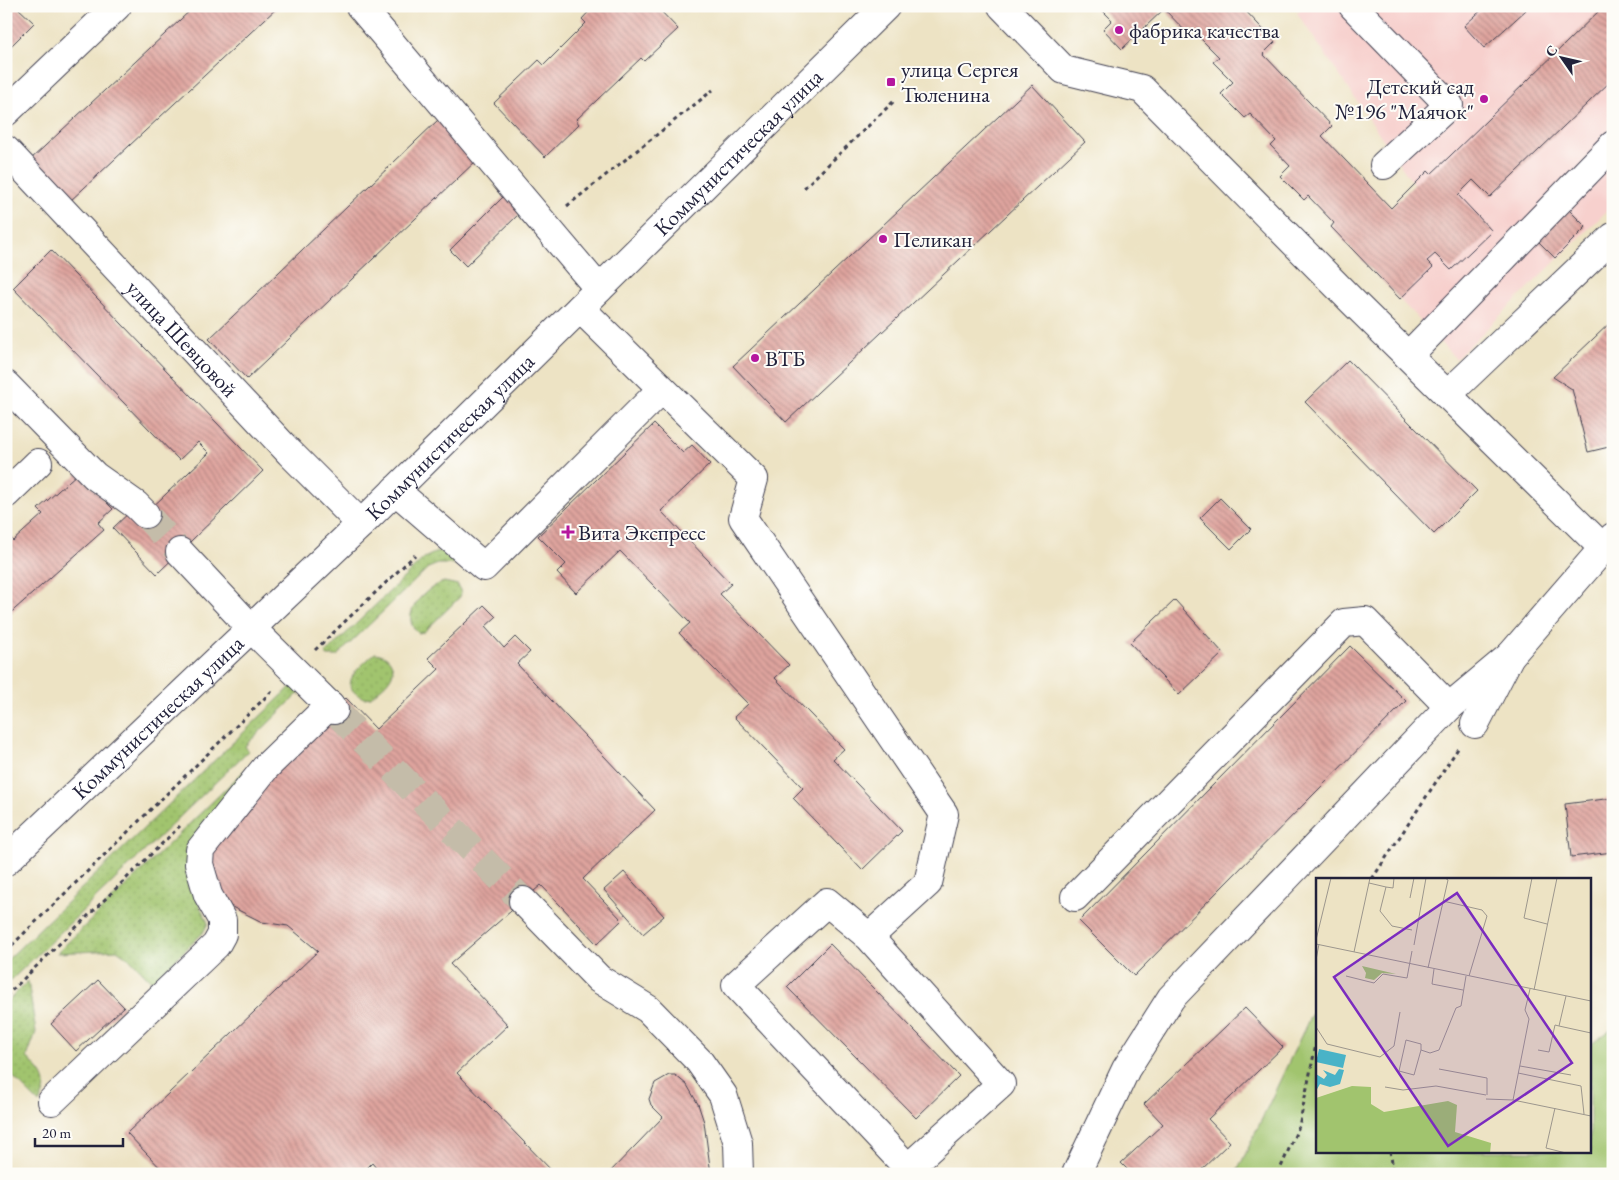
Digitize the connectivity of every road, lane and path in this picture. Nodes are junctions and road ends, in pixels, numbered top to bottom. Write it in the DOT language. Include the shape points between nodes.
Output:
graph roads {
  1 [pos="117,6"];
  2 [pos="360,6"];
  3 [pos="886,6"];
  4 [pos="1002,6"];
  5 [pos="1352,6"];
  6 [pos="713,90"];
  7 [pos="894,100"];
  8 [pos="6,112"];
  9 [pos="1613,145"];
  10 [pos="6,150"];
  11 [pos="1384,165"];
  12 [pos="804,188"];
  13 [pos="544,224"];
  14 [pos="1613,237"];
  15 [pos="589,299"];
  16 [pos="1408,356"];
  17 [pos="6,385"];
  18 [pos="662,389"];
  19 [pos="1447,394"];
  20 [pos="38,463"];
  21 [pos="395,490"];
  22 [pos="6,494"];
  23 [pos="145,514"];
  24 [pos="361,524"];
  25 [pos="1608,542"];
  26 [pos="180,552"];
  27 [pos="415,555"];
  28 [pos="251,628"];
  29 [pos="1510,656"];
  30 [pos="294,670"];
  31 [pos="1449,707"];
  32 [pos="1475,724"];
  33 [pos="182,824"];
  34 [pos="6,862"];
  35 [pos="1373,878"];
  36 [pos="1075,897"];
  37 [pos="523,901"];
  38 [pos="869,937"];
  39 [pos="6,950"];
  40 [pos="6,996"];
  41 [pos="1316,1045"];
  42 [pos="52,1101"];
  43 [pos="1390,1152"];
  44 [pos="739,1174"];
  45 [pos="1076,1174"];
  46 [pos="1278,1174"];
  47 [pos="1394,1174"];
  1 -- 8 [label="main road"];
  2 -- 13 [label="main road"];
  3 -- 15 [label="main road, Коммунистическая улица"];
  4 -- 16 [label="main road" via="1064,70 1142,89"];
  5 -- 11 [label="main road" via="1449,105"];
  6 -- 13 [label="path"];
  7 -- 12 [label="path"];
  9 -- 16 [label="main road"];
  10 -- 24 [label="main road, улица Шевцовой" via="283,446"];
  13 -- 15 [label="main road"];
  14 -- 19 [label="main road"];
  15 -- 18 [label="main road"];
  15 -- 21 [label="main road, Коммунистическая улица"];
  16 -- 19 [label="main road"];
  17 -- 23 [label="main road" via="95,476"];
  18 -- 21 [label="main road" via="484,566"];
  18 -- 38 [label="main road" via="754,479 744,518 944,814 928,883"];
  19 -- 25 [label="main road"];
  20 -- 22 [label="main road"];
  21 -- 24 [label="main road, Коммунистическая улица"];
  24 -- 28 [label="main road, Коммунистическая улица"];
  25 -- 29 [label="main road"];
  26 -- 28 [label="main road"];
  27 -- 30 [label="path"];
  28 -- 30 [label="main road"];
  28 -- 34 [label="main road, Коммунистическая улица"];
  29 -- 31 [label="main road"];
  29 -- 32 [label="main road"];
  30 -- 39 [label="path"];
  30 -- 42 [label="main road" via="332,708 266,768 200,850 198,864 208,894 222,920 222,934 216,945"];
  31 -- 36 [label="main road" via="1366,622 1344,623"];
  31 -- 45 [label="main road" via="1172,998 1126,1069"];
  32 -- 35 [label="path"];
  33 -- 40 [label="path"];
  37 -- 44 [label="main road" via="599,979 648,1010 699,1061 723,1095 738,1143"];
  38 -- 38 [label="main road" via="1000,1084 908,1168 736,986 827,902"];
  41 -- 46 [label="path" via="1299,1126"];
  43 -- 47 [label="path"];
}
